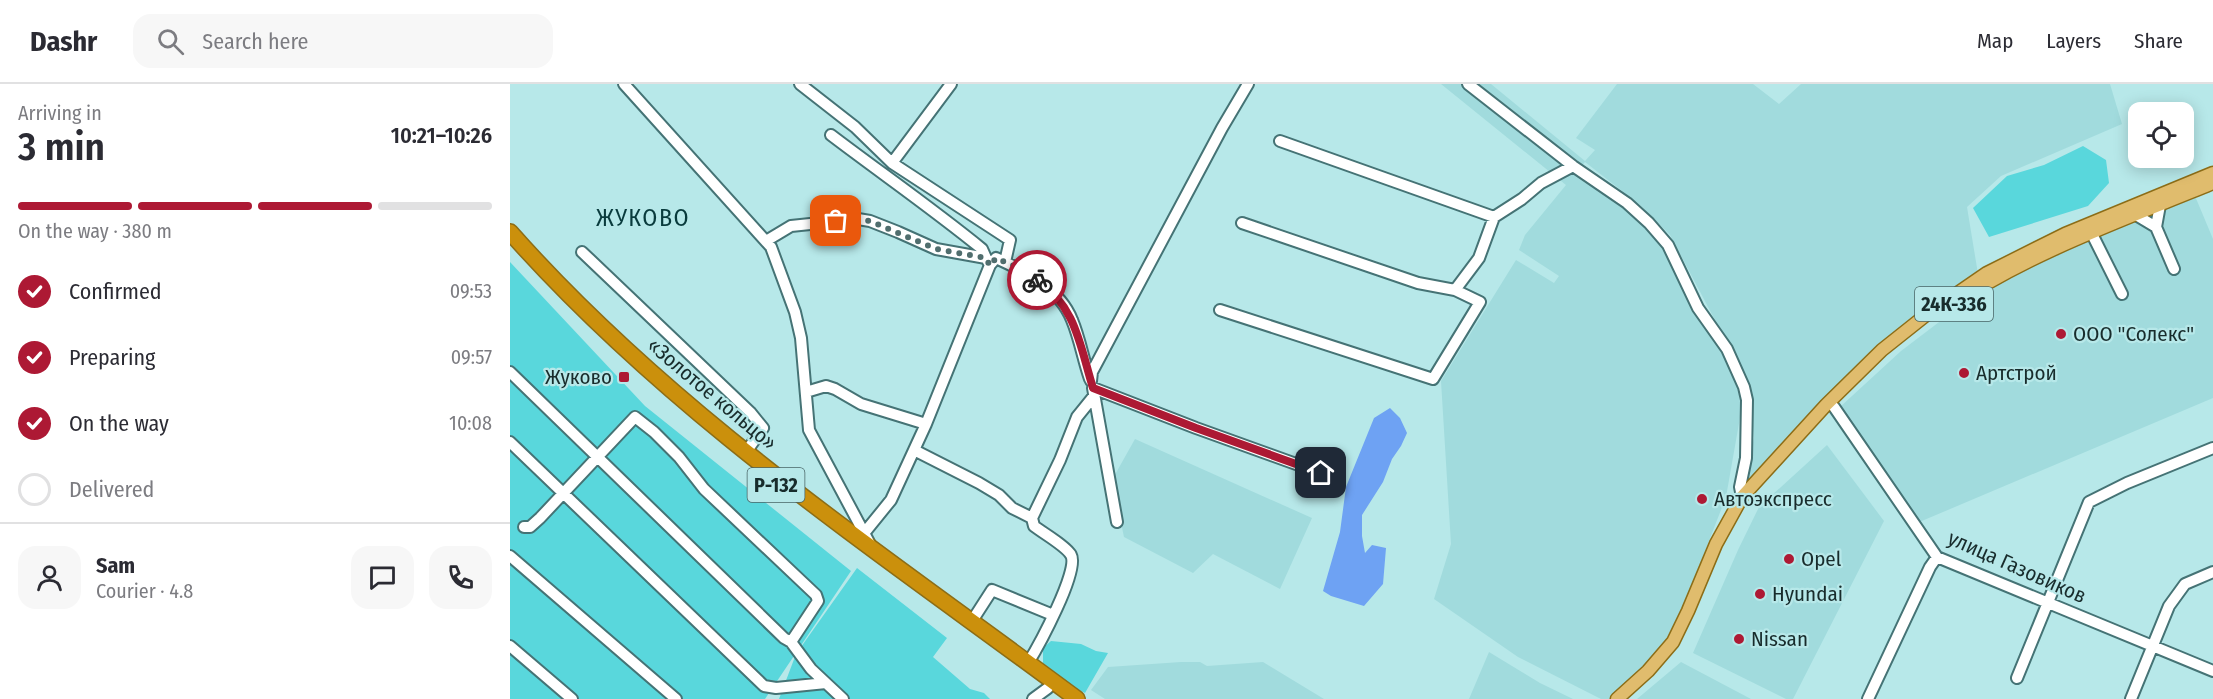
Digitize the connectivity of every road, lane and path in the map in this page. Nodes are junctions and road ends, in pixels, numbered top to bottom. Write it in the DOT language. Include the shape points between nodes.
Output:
graph roads {
  1 [pos="624,84"];
  2 [pos="800,84"];
  3 [pos="951,84"];
  4 [pos="1248,84"];
  5 [pos="1468,84"];
  6 [pos="831,135"];
  7 [pos="1280,141"];
  8 [pos="892,163"];
  9 [pos="1573,166"];
  10 [pos="2213,173"];
  11 [pos="2213,183"];
  12 [pos="2160,205"];
  13 [pos="2136,215"];
  14 [pos="1494,217"];
  15 [pos="1242,223"];
  16 [pos="2156,226"];
  17 [pos="510,232"];
  18 [pos="2092,234"];
  19 [pos="766,241"];
  20 [pos="510,244"];
  21 [pos="582,252"];
  22 [pos="988,262"];
  23 [pos="1005,262"];
  24 [pos="2174,269"];
  25 [pos="1455,290"];
  26 [pos="2122,294"];
  27 [pos="1220,310"];
  28 [pos="510,372"];
  29 [pos="1093,388"];
  30 [pos="806,392"];
  31 [pos="1834,407"];
  32 [pos="926,424"];
  33 [pos="510,442"];
  34 [pos="2213,448"];
  35 [pos="914,450"];
  36 [pos="746,452"];
  37 [pos="598,457"];
  38 [pos="1321,473"];
  39 [pos="563,492"];
  40 [pos="1745,499"];
  41 [pos="1032,518"];
  42 [pos="1118,522"];
  43 [pos="524,527"];
  44 [pos="865,532"];
  45 [pos="873,553"];
  46 [pos="510,556"];
  47 [pos="1937,557"];
  48 [pos="2213,572"];
  49 [pos="2047,603"];
  50 [pos="1053,615"];
  51 [pos="972,621"];
  52 [pos="791,642"];
  53 [pos="510,646"];
  54 [pos="2153,646"];
  55 [pos="1029,663"];
  56 [pos="2213,671"];
  57 [pos="2017,678"];
  58 [pos="826,683"];
  59 [pos="1048,688"];
  60 [pos="774,694"];
  61 [pos="572,699"];
  62 [pos="676,699"];
  63 [pos="843,699"];
  64 [pos="1033,699"];
  65 [pos="1064,699"];
  66 [pos="1077,699"];
  67 [pos="1617,699"];
  68 [pos="1627,699"];
  69 [pos="1868,699"];
  70 [pos="2131,699"];
  1 -- 19 [label="street"];
  2 -- 8 [label="street" via="855,127"];
  3 -- 8 [label="street"];
  4 -- 29 [label="street" via="1097,362 1092,372"];
  5 -- 9 [label="street"];
  6 -- 22 [label="street" via="975,243"];
  7 -- 14 [label="street"];
  8 -- 23 [label="street" via="1010,240"];
  9 -- 14 [label="street"];
  9 -- 40 [label="street" via="1649,222 1668,245 1698,308 1727,349 1747,400 1746,458 1740,487"];
  10 -- 40 [label="main road, 24К-336" via="2065,234 1961,290 1875,357 1826,405"];
  11 -- 12 [label="main road, 24К-336"];
  12 -- 13 [label="main road, 24К-336"];
  12 -- 16 [label="street"];
  13 -- 16 [label="street"];
  13 -- 18 [label="main road, 24К-336"];
  14 -- 25 [label="street" via="1479,258"];
  15 -- 25 [label="street" via="1418,283"];
  16 -- 24 [label="street"];
  17 -- 36 [label="highway, «Золотое кольцо» / Р-132" via="625,347"];
  18 -- 26 [label="street"];
  18 -- 31 [label="main road, 24К-336" via="1989,282 1961,300 1904,342"];
  19 -- 22 [label="street" via="791,226 858,219 936,249"];
  19 -- 30 [label="street" via="795,312"];
  20 -- 45 [label="highway, «Золотое кольцо» / Р-132" via="656,388 741,459"];
  21 -- 36 [label="street" via="750,412 763,428"];
  22 -- 23 [label="street" via="996,258"];
  22 -- 32 [label="street"];
  23 -- 29 [label="street" via="1050,290 1071,317"];
  25 -- 27 [label="street" via="1480,302 1433,379"];
  28 -- 37 [label="street"];
  29 -- 38 [label="street"];
  29 -- 41 [label="street"];
  29 -- 42 [label="street"];
  30 -- 32 [label="street" via="826,386 861,404"];
  30 -- 44 [label="street" via="809,430"];
  31 -- 40 [label="main road, 24К-336"];
  31 -- 47 [label="street, улица Газовиков"];
  32 -- 35 [label="street"];
  33 -- 39 [label="street"];
  34 -- 49 [label="street" via="2089,502"];
  35 -- 41 [label="street" via="979,483"];
  35 -- 44 [label="street" via="891,500"];
  36 -- 45 [label="highway, «Золотое кольцо» / Р-132"];
  37 -- 39 [label="street"];
  37 -- 52 [label="street"];
  37 -- 52 [label="street" via="636,417 654,432 704,489 816,595 818,601"];
  39 -- 43 [label="street" via="530,527"];
  39 -- 60 [label="street"];
  40 -- 67 [label="main road, 24К-336" via="1716,544 1673,642"];
  40 -- 68 [label="main road, 24К-336" via="1680,644 1662,668"];
  41 -- 50 [label="street" via="1034,526 1071,554 1073,562"];
  44 -- 45 [label="street"];
  45 -- 51 [label="highway, «Золотое кольцо» / Р-132"];
  45 -- 59 [label="highway, «Золотое кольцо» / Р-132"];
  46 -- 62 [label="street"];
  47 -- 49 [label="street, улица Газовиков"];
  47 -- 69 [label="street"];
  48 -- 54 [label="street" via="2185,584 2169,606"];
  49 -- 54 [label="street, улица Газовиков"];
  49 -- 57 [label="street"];
  50 -- 51 [label="street" via="992,590"];
  50 -- 55 [label="street"];
  51 -- 55 [label="highway, «Золотое кольцо» / Р-132"];
  52 -- 58 [label="street"];
  53 -- 61 [label="street"];
  54 -- 56 [label="street, улица Газовиков"];
  54 -- 70 [label="street"];
  55 -- 66 [label="highway, «Золотое кольцо» / Р-132"];
  58 -- 60 [label="street"];
  58 -- 63 [label="street"];
  59 -- 64 [label="street"];
  59 -- 65 [label="highway, «Золотое кольцо» / Р-132"];
}
